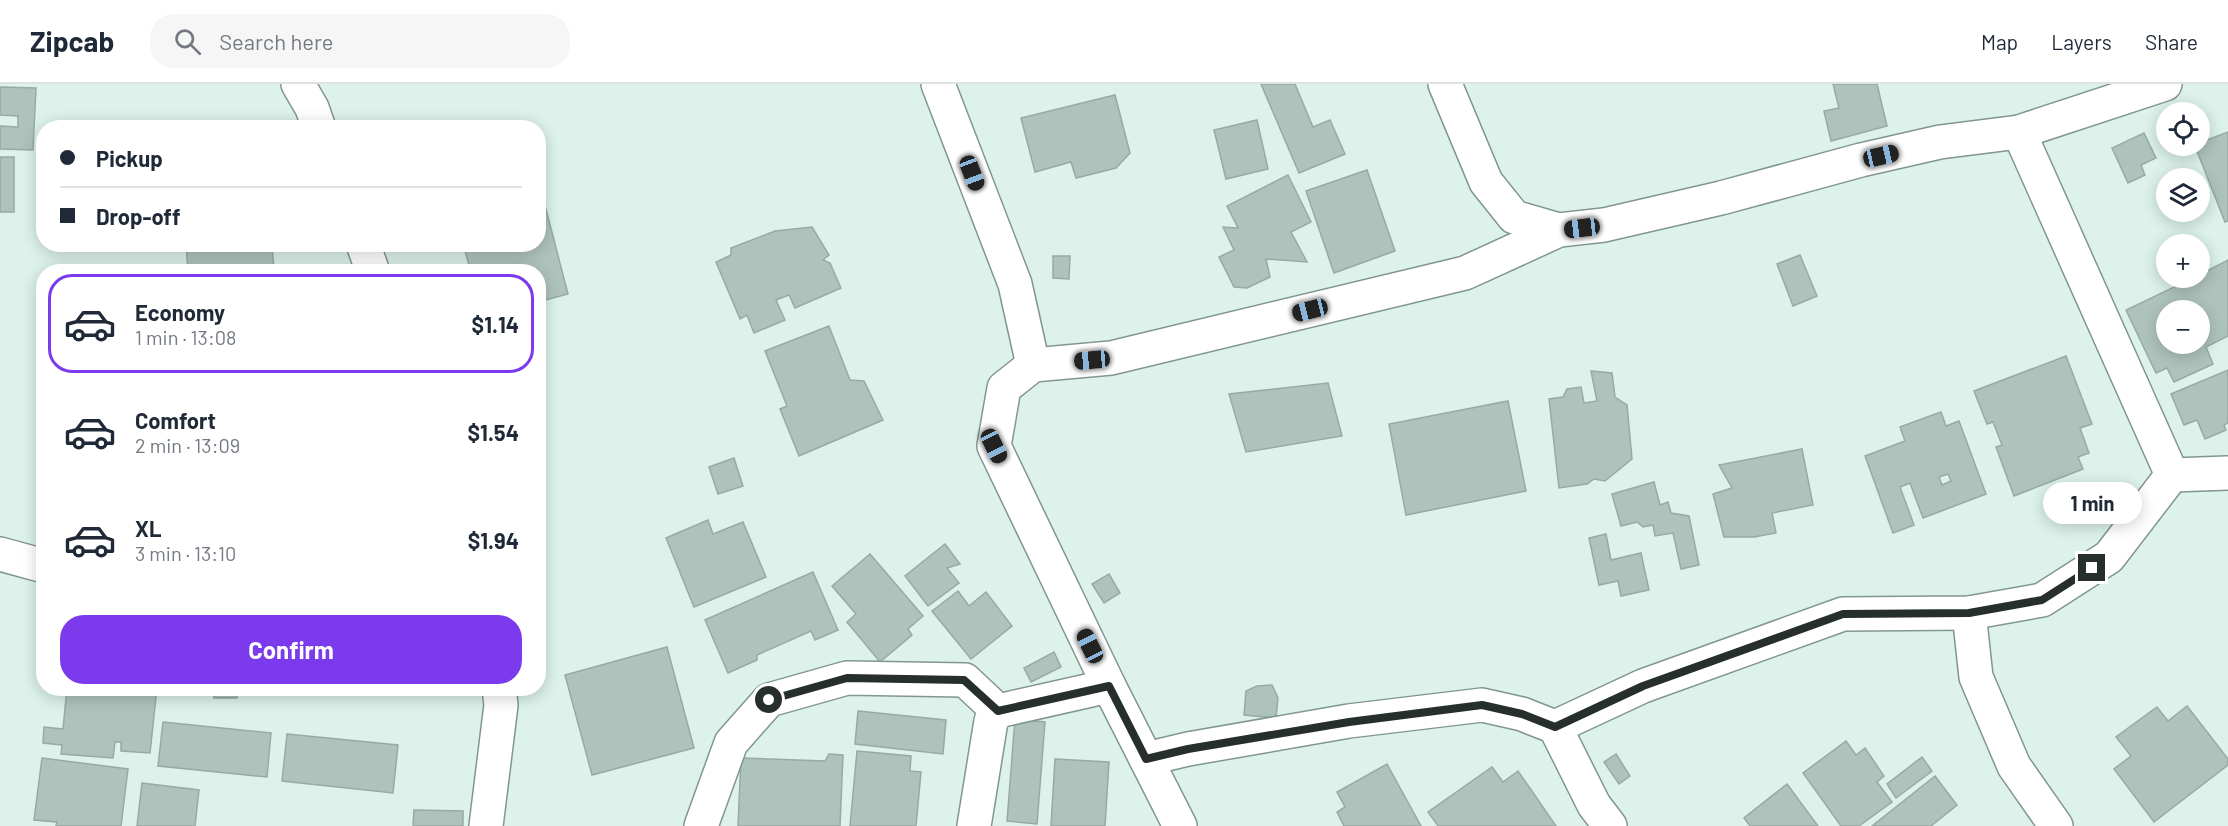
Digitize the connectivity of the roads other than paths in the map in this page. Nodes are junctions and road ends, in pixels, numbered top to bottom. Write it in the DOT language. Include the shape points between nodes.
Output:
graph roads {
  1 [pos="298,84"];
  2 [pos="938,84"];
  3 [pos="1445,84"];
  4 [pos="2165,84"];
  5 [pos="316,120"];
  6 [pos="2019,132"];
  7 [pos="1559,230"];
  8 [pos="1033,365"];
  9 [pos="2172,475"];
  10 [pos="2227,475"];
  11 [pos="0,554"];
  12 [pos="36,564"];
  13 [pos="1969,613"];
  14 [pos="1109,686"];
  15 [pos="500,696"];
  16 [pos="998,711"];
  17 [pos="1555,727"];
  18 [pos="1146,759"];
  19 [pos="486,826"];
  20 [pos="701,826"];
  21 [pos="974,826"];
  22 [pos="1180,826"];
  23 [pos="1610,826"];
  24 [pos="2056,826"];
  1 -- 5 [label="street"];
  2 -- 8 [label="street" via="1015,284"];
  3 -- 7 [label="street" via="1486,182 1514,217"];
  4 -- 6 [label="street"];
  6 -- 7 [label="street" via="1940,142 1711,201 1604,225"];
  6 -- 9 [label="street"];
  7 -- 8 [label="street" via="1465,273 1111,358"];
  8 -- 14 [label="street" via="1004,388 994,446"];
  9 -- 10 [label="street"];
  9 -- 13 [label="street" via="2109,557 2042,600"];
  11 -- 12 [label="street"];
  13 -- 17 [label="street" via="1843,614 1643,686"];
  13 -- 24 [label="street" via="1976,677 2014,766"];
  14 -- 16 [label="street"];
  14 -- 18 [label="street"];
  15 -- 19 [label="street"];
  16 -- 20 [label="street" via="964,680 847,678 769,700 731,743"];
  16 -- 21 [label="street" via="991,721"];
  17 -- 18 [label="street" via="1482,705 1349,722"];
  17 -- 23 [label="street" via="1594,806"];
  18 -- 22 [label="street"];
}
